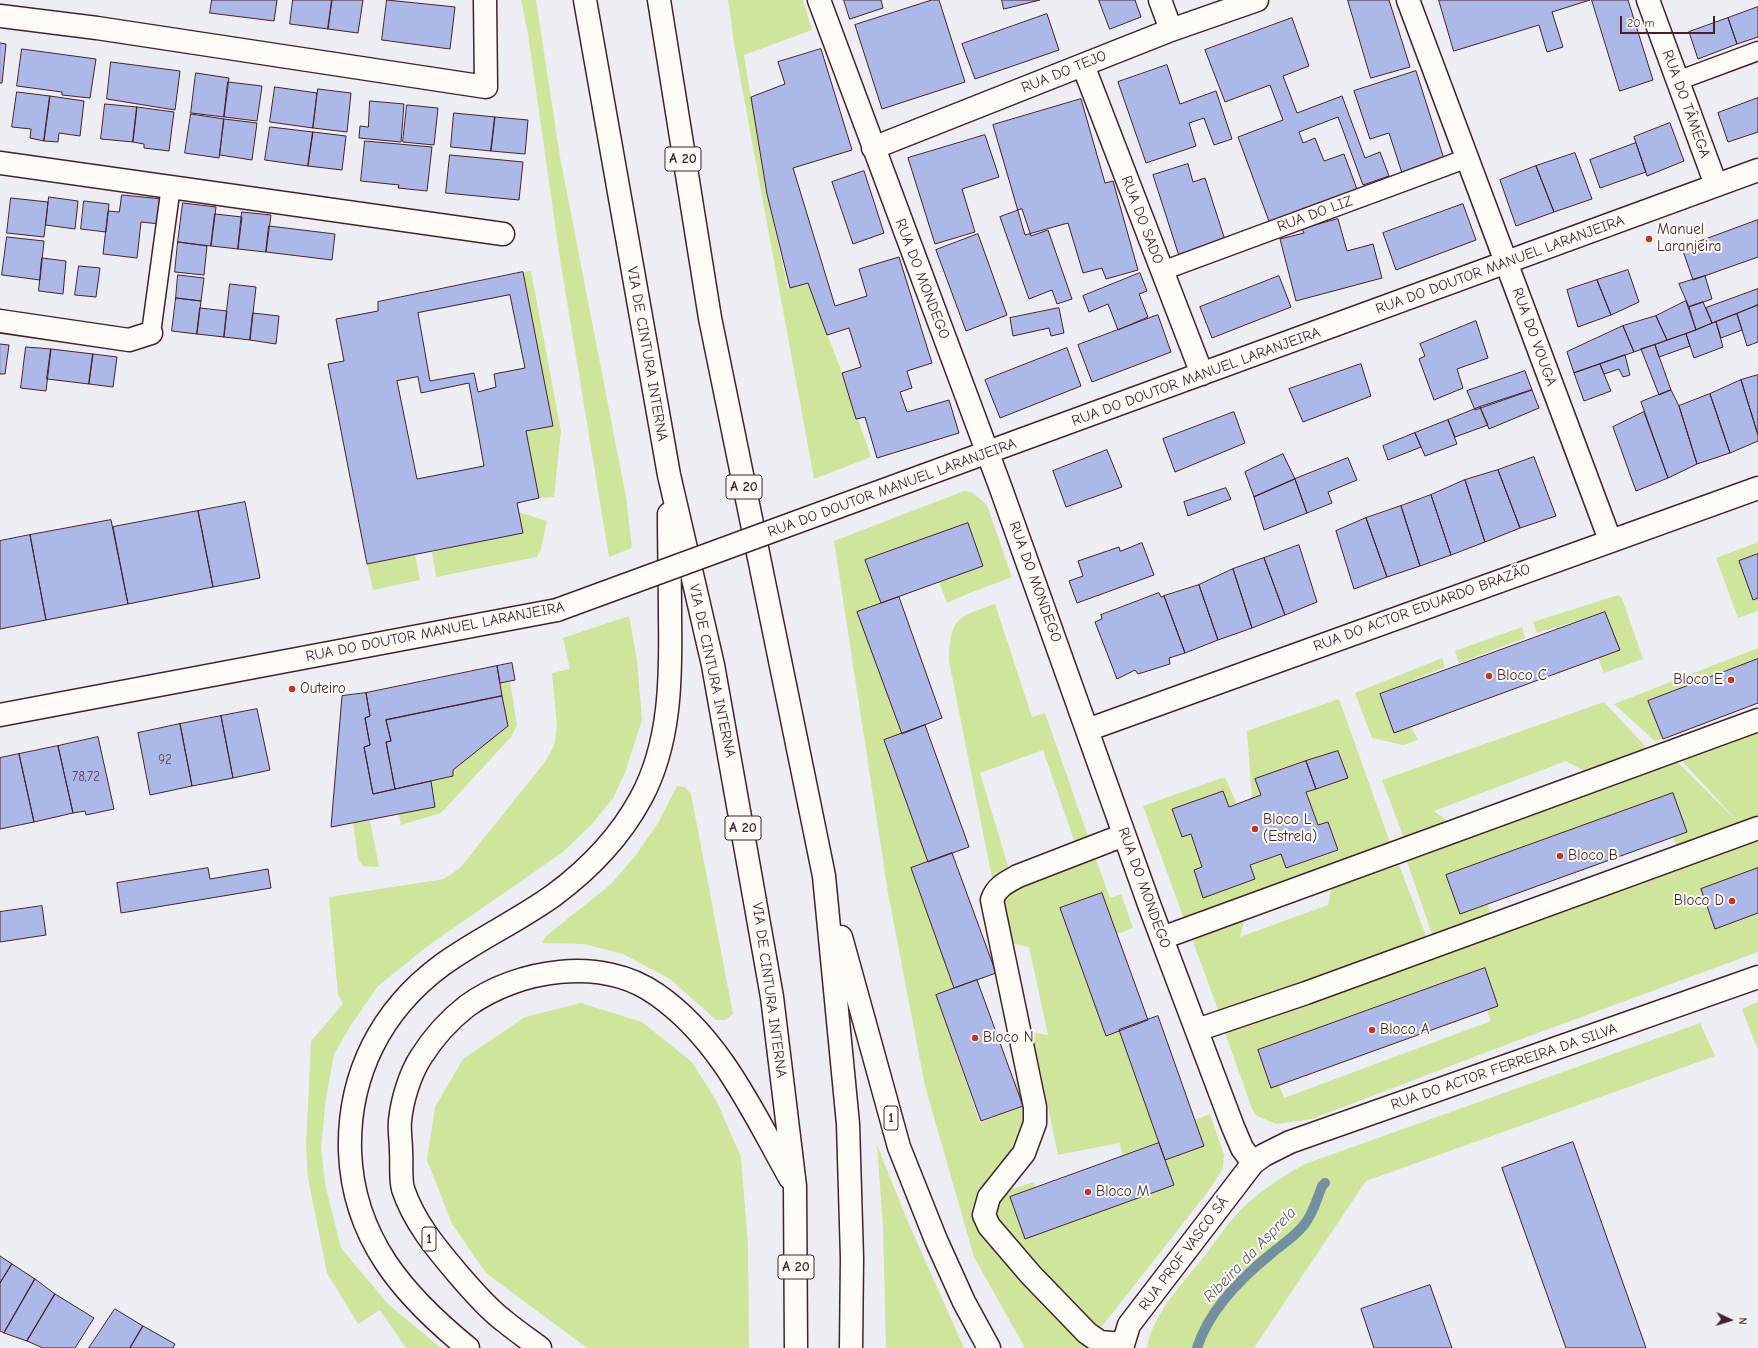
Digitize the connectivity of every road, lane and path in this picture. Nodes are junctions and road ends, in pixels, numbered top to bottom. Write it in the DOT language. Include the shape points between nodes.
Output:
graph roads {
  1 [pos="485,0"];
  2 [pos="585,0"];
  3 [pos="659,0"];
  4 [pos="819,0"];
  5 [pos="1160,0"];
  6 [pos="1257,0"];
  7 [pos="1408,0"];
  8 [pos="1648,0"];
  9 [pos="0,16"];
  10 [pos="1171,30"];
  11 [pos="1758,51"];
  12 [pos="1083,65"];
  13 [pos="1677,81"];
  14 [pos="873,148"];
  15 [pos="1468,158"];
  16 [pos="0,163"];
  17 [pos="1758,170"];
  18 [pos="1716,185"];
  19 [pos="171,186"];
  20 [pos="503,234"];
  21 [pos="1506,264"];
  22 [pos="1162,270"];
  23 [pos="0,322"];
  24 [pos="151,333"];
  25 [pos="1202,374"];
  26 [pos="988,453"];
  27 [pos="669,475"];
  28 [pos="1758,488"];
  29 [pos="1610,540"];
  30 [pos="0,714"];
  31 [pos="1758,720"];
  32 [pos="1087,730"];
  33 [pos="1758,828"];
  34 [pos="1124,835"];
  35 [pos="824,876"];
  36 [pos="1162,938"];
  37 [pos="1758,977"];
  38 [pos="1197,1030"];
  39 [pos="1253,1164"];
  40 [pos="795,1186"];
  41 [pos="1122,1346"];
  42 [pos="468,1348"];
  43 [pos="540,1348"];
  44 [pos="796,1348"];
  45 [pos="851,1348"];
  46 [pos="989,1348"];
  1 -- 9 [label="main road" via="486,87 181,33"];
  2 -- 27 [label="main road, VIA DE CINTURA INTERNA / A 20"];
  3 -- 35 [label="main road, A 20" via="710,318"];
  4 -- 14 [label="main road, RUA DO MONDEGO"];
  5 -- 10 [label="main road"];
  6 -- 10 [label="main road, RUA DO TEJO"];
  7 -- 15 [label="main road, RUA DO VOUGA"];
  8 -- 13 [label="main road, RUA DO TÂMEGA"];
  10 -- 12 [label="main road, RUA DO TEJO"];
  11 -- 13 [label="lane"];
  12 -- 14 [label="main road, RUA DO TEJO"];
  12 -- 22 [label="main road, RUA DO SADO"];
  13 -- 18 [label="main road, RUA DO TÂMEGA"];
  14 -- 26 [label="main road, RUA DO MONDEGO"];
  15 -- 21 [label="main road, RUA DO VOUGA"];
  15 -- 22 [label="lane, RUA DO LIZ"];
  16 -- 19 [label="main road"];
  17 -- 18 [label="main road, RUA DO DOUTOR MANUEL LARANJEIRA"];
  18 -- 21 [label="main road, RUA DO DOUTOR MANUEL LARANJEIRA"];
  19 -- 20 [label="main road"];
  19 -- 24 [label="lane"];
  21 -- 25 [label="main road, RUA DO DOUTOR MANUEL LARANJEIRA"];
  21 -- 29 [label="main road, RUA DO VOUGA"];
  22 -- 25 [label="main road, RUA DO SADO"];
  23 -- 24 [label="main road" via="129,340"];
  25 -- 26 [label="main road, RUA DO DOUTOR MANUEL LARANJEIRA"];
  26 -- 30 [label="main road, RUA DO DOUTOR MANUEL LARANJEIRA, bridge" via="558,610"];
  26 -- 32 [label="main road, RUA DO MONDEGO"];
  27 -- 40 [label="main road, VIA DE CINTURA INTERNA / A 20" via="714,665 750,864 772,997"];
  27 -- 42 [label="main road" via="670,665 666,718 655,764 642,797 625,825 605,850 580,874 554,895 443,964 395,1008 377,1036 363,1066 355,1097 350,1129 351,1165 356,1200 369,1233 388,1267 408,1292"];
  28 -- 29 [label="main road, RUA DO ACTOR EDUARDO BRAZÃO"];
  29 -- 32 [label="main road, RUA DO ACTOR EDUARDO BRAZÃO"];
  31 -- 36 [label="main road"];
  32 -- 34 [label="main road, RUA DO MONDEGO"];
  33 -- 38 [label="main road" via="1306,993"];
  34 -- 36 [label="main road, RUA DO MONDEGO"];
  34 -- 41 [label="main road" via="1018,876 994,894 992,900 1035,1106 1035,1123 1024,1153 989,1197 984,1215 989,1226 1027,1270 1087,1333 1100,1342"];
  35 -- 45 [label="main road, A 20" via="848,1124 852,1258"];
  35 -- 46 [label="main road, 1" via="899,1147 936,1240 964,1302"];
  36 -- 38 [label="main road, RUA DO MONDEGO"];
  37 -- 39 [label="main road, RUA DO ACTOR FERREIRA DA SILVA" via="1290,1142 1264,1155"];
  38 -- 39 [label="main road, RUA DO MONDEGO" via="1233,1127 1242,1148"];
  39 -- 41 [label="main road, RUA PROF VASCO SÁ" via="1129,1325"];
  40 -- 43 [label="main road, 1" via="737,1084 702,1034 680,1012 638,984 605,973 541,974 498,988 467,1006 441,1030 420,1058 407,1089 400,1122 402,1187 415,1218 437,1250 483,1302"];
  40 -- 44 [label="main road, VIA DE CINTURA INTERNA / A 20"];
}
